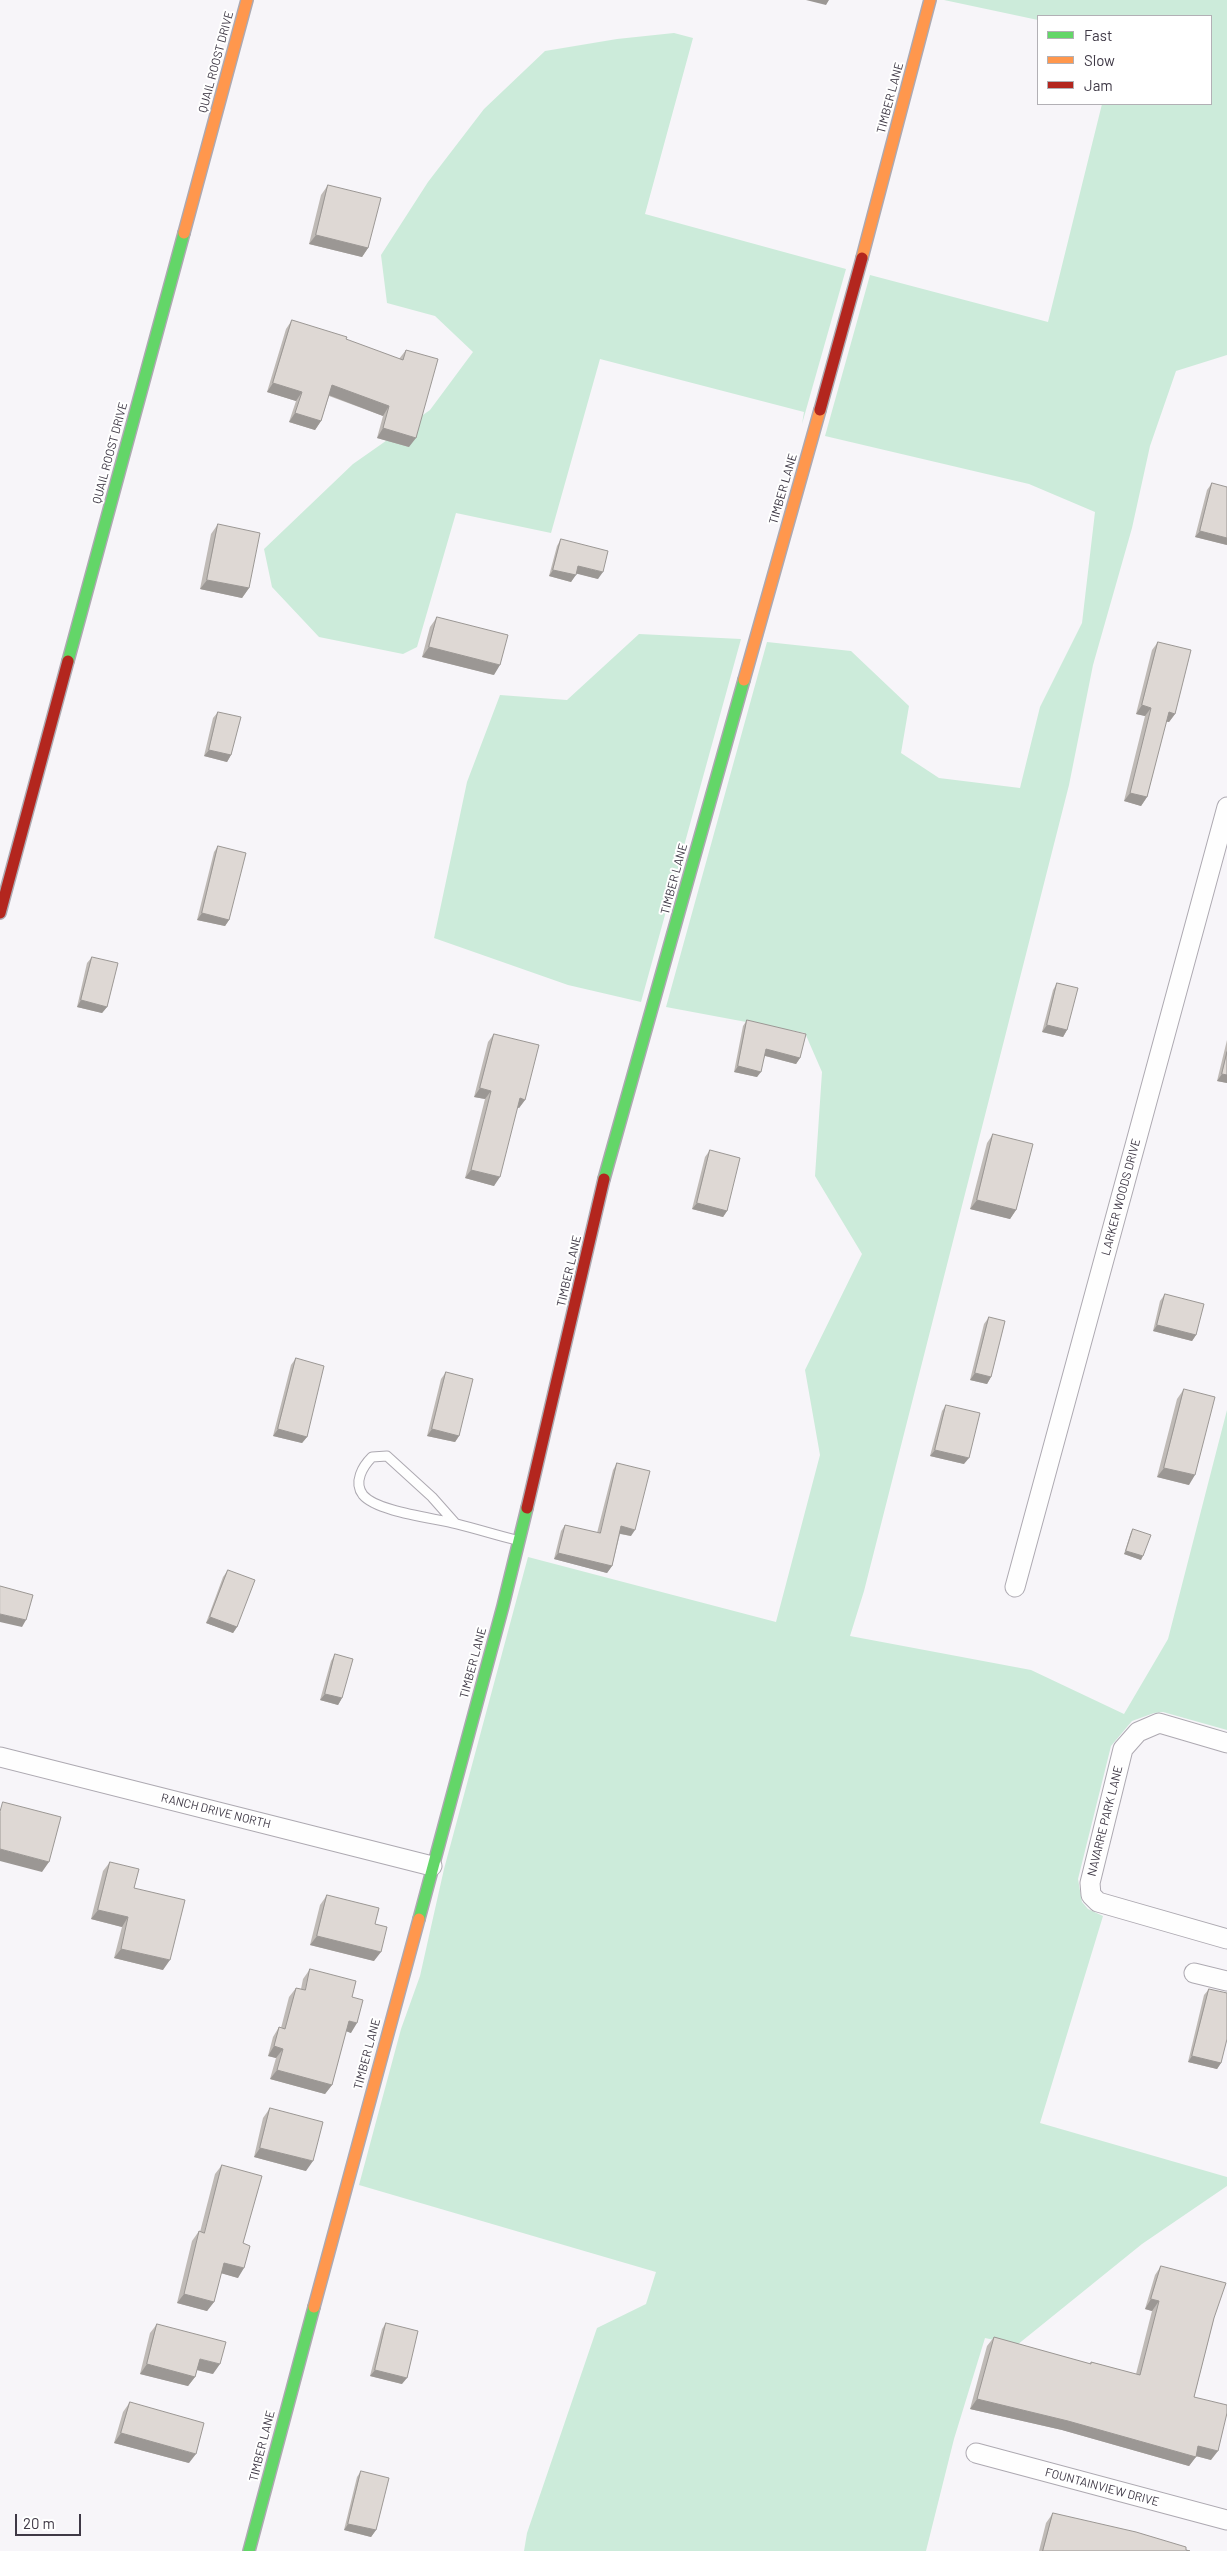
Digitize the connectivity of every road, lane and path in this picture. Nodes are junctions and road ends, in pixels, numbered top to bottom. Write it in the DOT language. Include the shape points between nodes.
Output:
graph roads {
  1 [pos="246,0"];
  2 [pos="930,0"];
  3 [pos="1227,807"];
  4 [pos="0,913"];
  5 [pos="455,1523"];
  6 [pos="519,1541"];
  7 [pos="1015,1587"];
  8 [pos="1227,1743"];
  9 [pos="0,1757"];
  10 [pos="432,1866"];
  11 [pos="1227,1938"];
  12 [pos="1194,1973"];
  13 [pos="1227,1981"];
  14 [pos="976,2454"];
  15 [pos="1226,2516"];
  16 [pos="249,2551"];
  1 -- 4 [label="street, QUAIL ROOST DRIVE"];
  2 -- 6 [label="street, TIMBER LANE" via="855,286 601,1191"];
  3 -- 7 [label="street, LARKER WOODS DRIVE"];
  5 -- 5 [label="lane" via="394,1510 371,1501 362,1494 359,1484 363,1466 372,1457 387,1456"];
  5 -- 6 [label="lane"];
  6 -- 10 [label="street, TIMBER LANE"];
  8 -- 11 [label="street, NAVARRE PARK LANE" via="1159,1723 1138,1732 1123,1749 1090,1882 1091,1895 1098,1902"];
  9 -- 10 [label="street, RANCH DRIVE NORTH"];
  10 -- 16 [label="street, TIMBER LANE"];
  12 -- 13 [label="street"];
  14 -- 15 [label="street, FOUNTAINVIEW DRIVE"];
}
